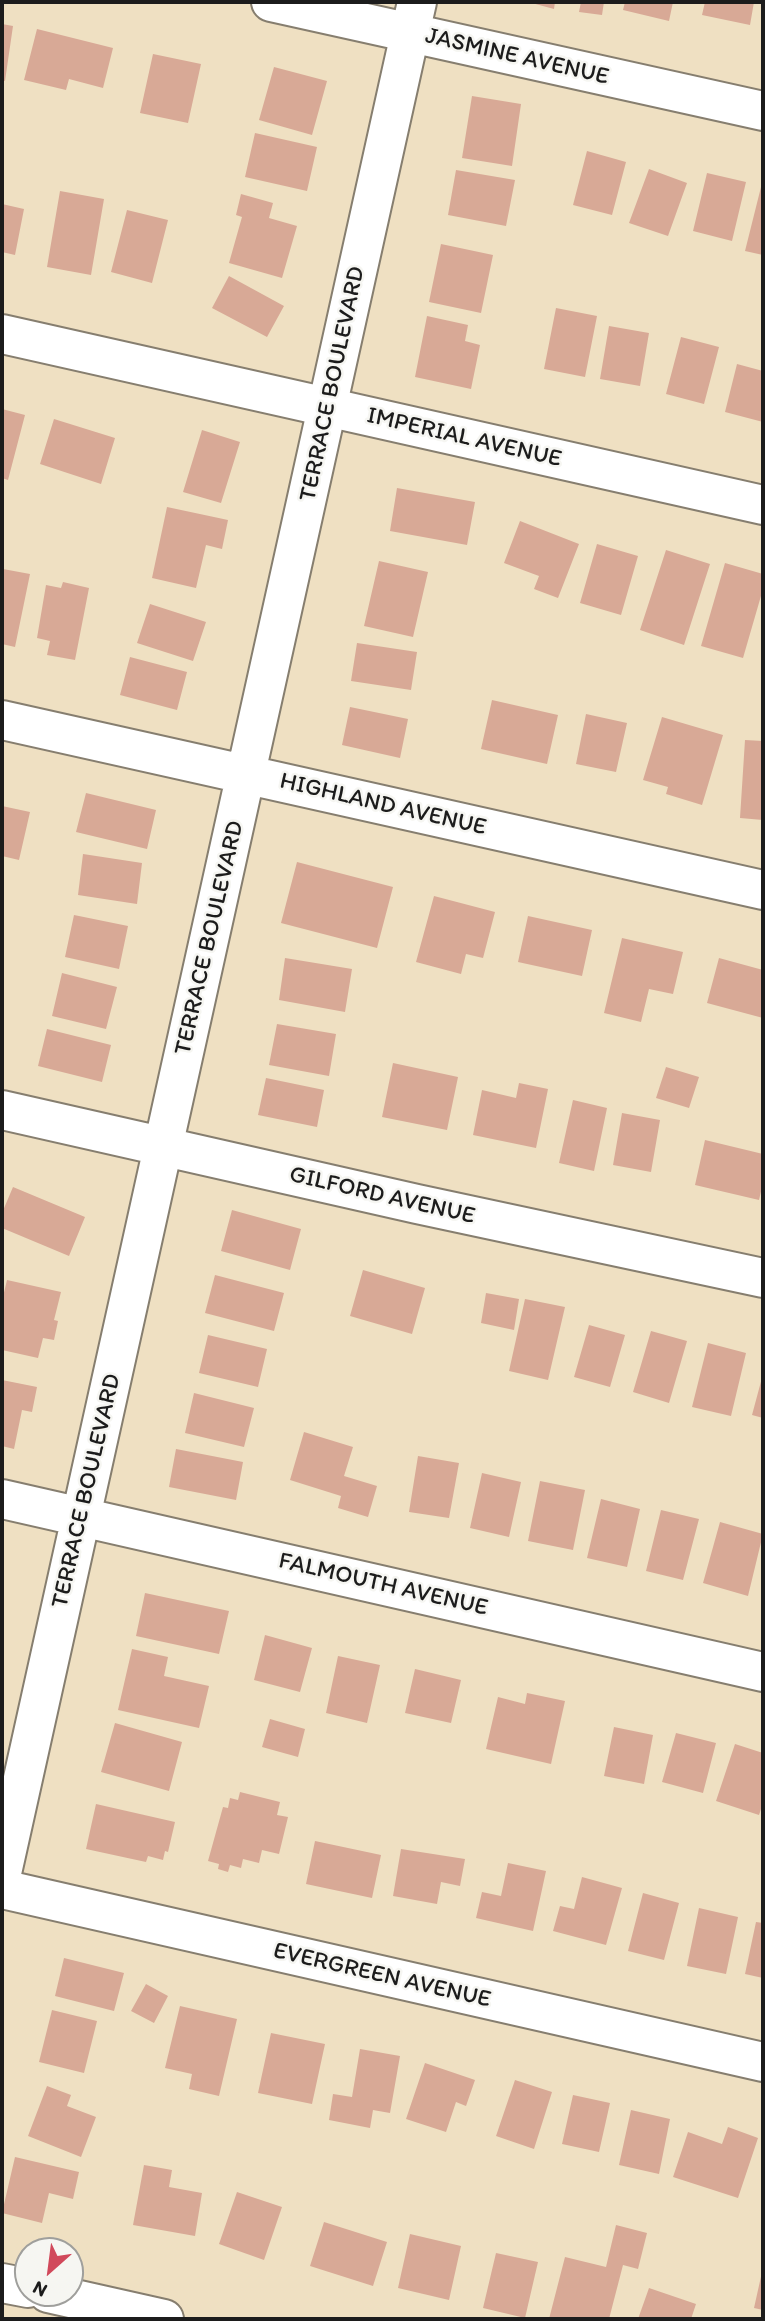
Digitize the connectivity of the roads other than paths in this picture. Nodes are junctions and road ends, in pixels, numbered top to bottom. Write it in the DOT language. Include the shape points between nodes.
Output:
graph roads {
  1 [pos="271,2"];
  2 [pos="414,17"];
  3 [pos="763,111"];
  4 [pos="2,334"];
  5 [pos="328,407"];
  6 [pos="763,505"];
  7 [pos="2,720"];
  8 [pos="246,775"];
  9 [pos="763,891"];
  10 [pos="2,1110"];
  11 [pos="163,1146"];
  12 [pos="763,1278"];
  13 [pos="2,1499"];
  14 [pos="81,1517"];
  15 [pos="763,1672"];
  16 [pos="2,1873"];
  17 [pos="2,1889"];
  18 [pos="763,2063"];
  19 [pos="84,2301"];
  20 [pos="164,2319"];
  1 -- 2 [label="street, JASMINE AVENUE"];
  2 -- 3 [label="street, JASMINE AVENUE"];
  2 -- 5 [label="street, TERRACE BOULEVARD"];
  4 -- 5 [label="street, IMPERIAL AVENUE"];
  5 -- 6 [label="street, IMPERIAL AVENUE"];
  5 -- 8 [label="street, TERRACE BOULEVARD"];
  7 -- 8 [label="street, HIGHLAND AVENUE"];
  8 -- 9 [label="street, HIGHLAND AVENUE"];
  8 -- 11 [label="street, TERRACE BOULEVARD"];
  10 -- 11 [label="street, GILFORD AVENUE"];
  11 -- 12 [label="street, GILFORD AVENUE"];
  11 -- 14 [label="street, TERRACE BOULEVARD"];
  13 -- 14 [label="street, FALMOUTH AVENUE"];
  14 -- 15 [label="street, FALMOUTH AVENUE"];
  14 -- 16 [label="street, TERRACE BOULEVARD"];
  17 -- 18 [label="street, EVERGREEN AVENUE"];
  19 -- 20 [label="street"];
}
